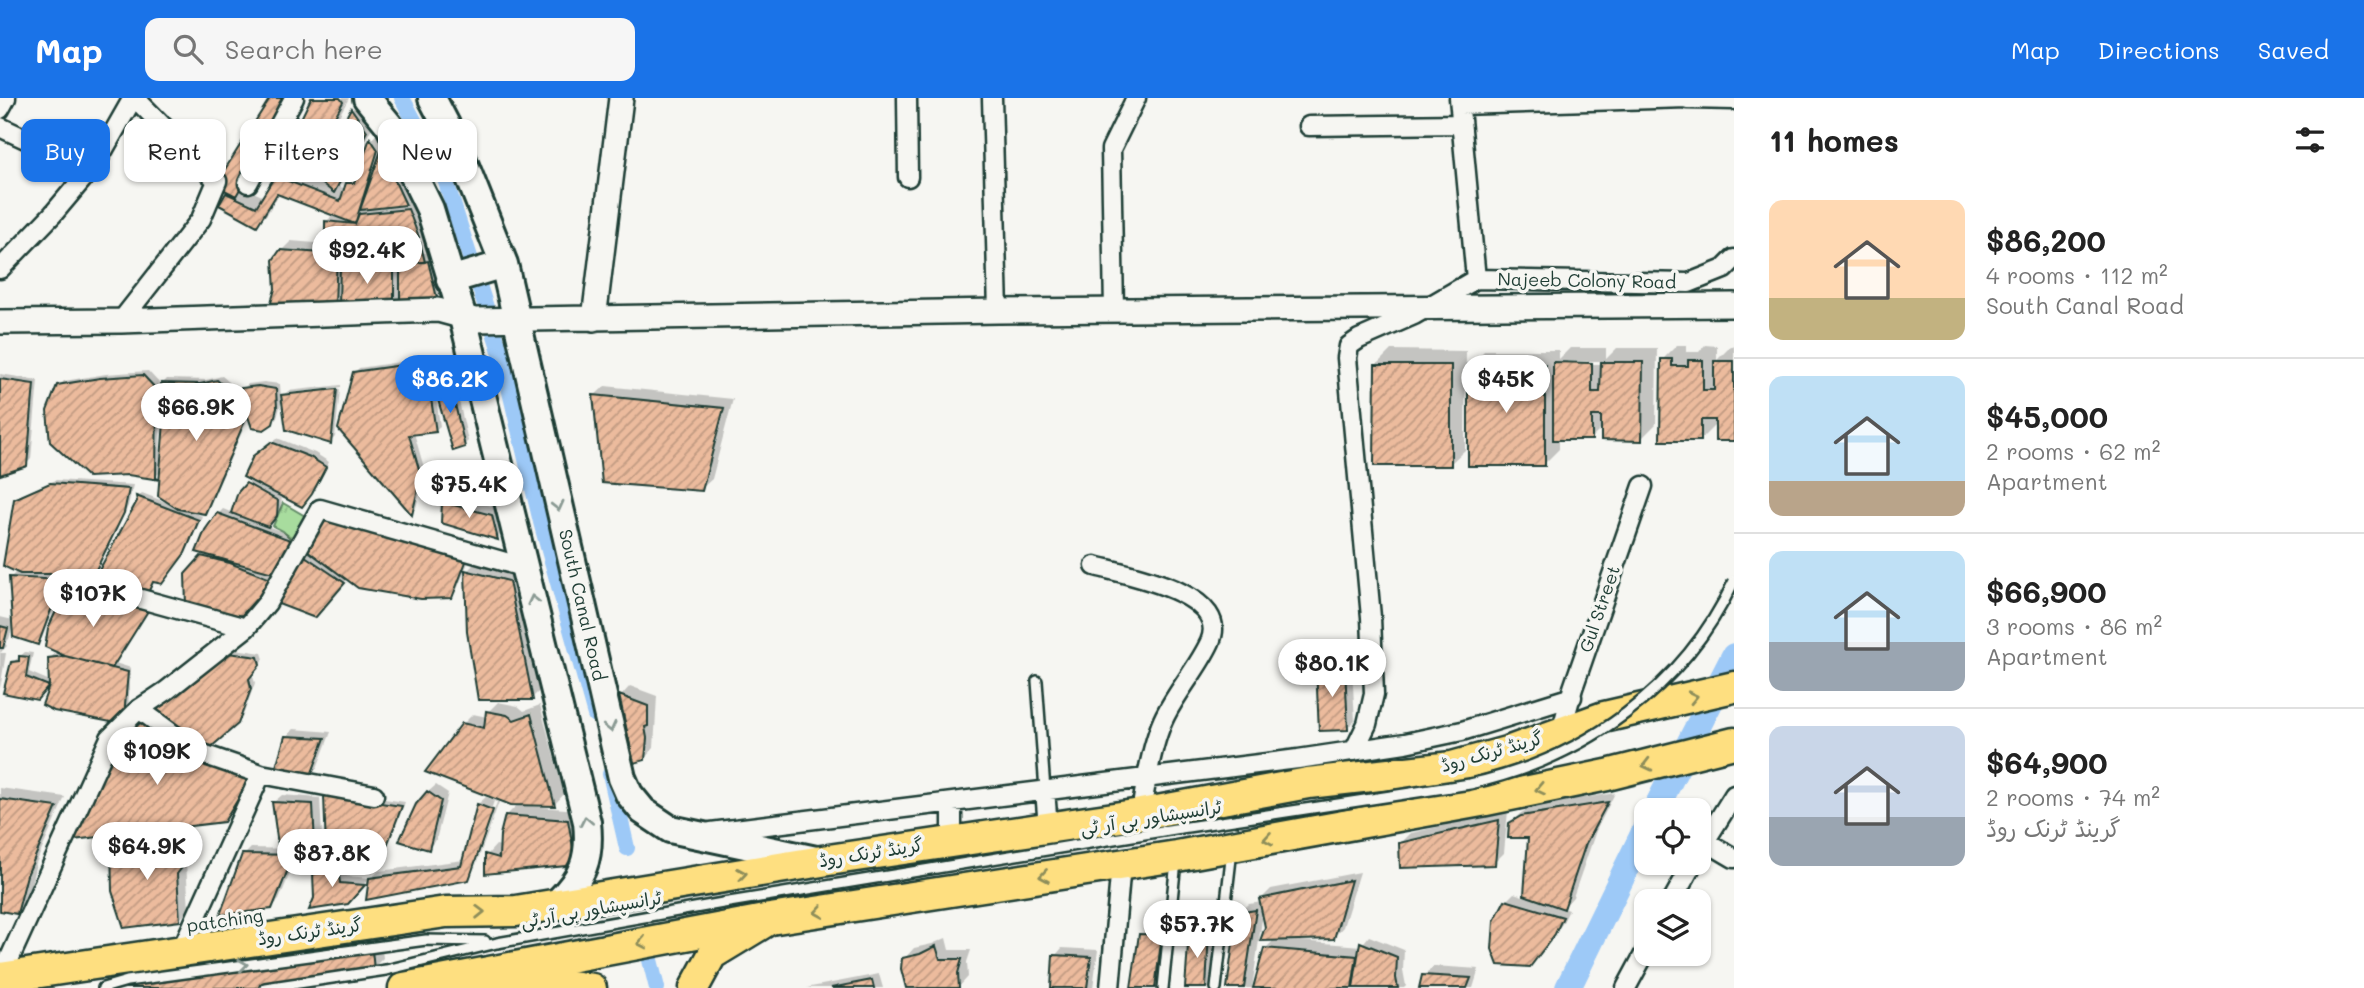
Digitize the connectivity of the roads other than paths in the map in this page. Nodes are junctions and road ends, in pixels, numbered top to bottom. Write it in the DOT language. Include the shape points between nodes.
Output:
graph roads {
  1 [pos="6,98"];
  2 [pos="134,98"];
  3 [pos="294,98"];
  4 [pos="367,98"];
  5 [pos="432,98"];
  6 [pos="621,98"];
  7 [pos="906,98"];
  8 [pos="992,98"];
  9 [pos="1136,98"];
  10 [pos="1687,98"];
  11 [pos="1734,100"];
  12 [pos="1459,101"];
  13 [pos="0,109"];
  14 [pos="1461,124"];
  15 [pos="1309,126"];
  16 [pos="0,127"];
  17 [pos="21,137"];
  18 [pos="110,139"];
  19 [pos="908,177"];
  20 [pos="80,182"];
  21 [pos="248,183"];
  22 [pos="1734,259"];
  23 [pos="502,264"];
  24 [pos="0,269"];
  25 [pos="452,279"];
  26 [pos="1476,279"];
  27 [pos="1734,305"];
  28 [pos="1432,306"];
  29 [pos="1114,310"];
  30 [pos="998,311"];
  31 [pos="469,319"];
  32 [pos="515,319"];
  33 [pos="594,319"];
  34 [pos="121,321"];
  35 [pos="0,322"];
  36 [pos="1643,486"];
  37 [pos="1095,566"];
  38 [pos="526,569"];
  39 [pos="1734,581"];
  40 [pos="101,588"];
  41 [pos="246,628"];
  42 [pos="1037,681"];
  43 [pos="1734,687"];
  44 [pos="1572,696"];
  45 [pos="139,709"];
  46 [pos="1560,732"];
  47 [pos="1734,743"];
  48 [pos="1354,751"];
  49 [pos="1298,759"];
  50 [pos="261,774"];
  51 [pos="1146,777"];
  52 [pos="1045,790"];
  53 [pos="374,795"];
  54 [pos="1734,795"];
  55 [pos="1234,797"];
  56 [pos="952,802"];
  57 [pos="1141,814"];
  58 [pos="1048,827"];
  59 [pos="1322,829"];
  60 [pos="1711,832"];
  61 [pos="691,834"];
  62 [pos="952,841"];
  63 [pos="1179,842"];
  64 [pos="1232,845"];
  65 [pos="1711,849"];
  66 [pos="1734,858"];
  67 [pos="822,861"];
  68 [pos="1121,864"];
  69 [pos="574,895"];
  70 [pos="444,907"];
  71 [pos="771,919"];
  72 [pos="185,942"];
  73 [pos="497,943"];
  74 [pos="143,953"];
  75 [pos="1638,966"];
  76 [pos="3,969"];
  77 [pos="448,979"];
  78 [pos="103,988"];
  79 [pos="265,988"];
  80 [pos="404,988"];
  81 [pos="592,988"];
  82 [pos="694,988"];
  83 [pos="1110,988"];
  84 [pos="1163,988"];
  85 [pos="1216,988"];
  86 [pos="1626,988"];
  1 -- 13 [label="street"];
  2 -- 18 [label="street"];
  2 -- 34 [label="street" via="217,181 201,219"];
  3 -- 21 [label="street"];
  4 -- 25 [label="main road" via="389,125 430,209"];
  5 -- 23 [label="main road, South Canal Road" via="458,148"];
  6 -- 33 [label="street"];
  7 -- 19 [label="street"];
  8 -- 30 [label="street"];
  9 -- 29 [label="street" via="1111,149"];
  10 -- 11 [label="street"];
  10 -- 12 [label="street"];
  12 -- 14 [label="street"];
  14 -- 15 [label="street"];
  14 -- 26 [label="street"];
  16 -- 17 [label="street"];
  20 -- 24 [label="street"];
  22 -- 26 [label="street, Najeeb Colony Road" via="1689,283"];
  23 -- 25 [label="main road"];
  23 -- 32 [label="main road, South Canal Road"];
  25 -- 31 [label="main road"];
  26 -- 28 [label="street"];
  27 -- 28 [label="street"];
  28 -- 29 [label="street"];
  28 -- 48 [label="street" via="1349,346 1374,694"];
  29 -- 30 [label="street"];
  30 -- 33 [label="street"];
  31 -- 32 [label="street"];
  31 -- 34 [label="street" via="438,310"];
  31 -- 38 [label="main road"];
  32 -- 33 [label="street"];
  32 -- 61 [label="main road, South Canal Road, one-way" via="622,778 643,811 670,828"];
  34 -- 35 [label="street"];
  36 -- 44 [label="street, Gul Street"];
  37 -- 51 [label="street" via="1164,583 1204,608 1213,623 1211,641 1164,717"];
  38 -- 41 [label="street" via="320,509 267,603"];
  69 -- 38 [label="main road, one-way" via="589,852 587,822"];
  39 -- 63 [label="lane, ٹرانسپشاور بی آر ٹی, bridge" via="1703,634 1670,676 1616,721 1562,754 1507,776"];
  40 -- 41 [label="street"];
  41 -- 45 [label="street"];
  42 -- 52 [label="lane"];
  46 -- 43 [label="highway, گرینڈ ٹرنک روڈ, one-way, bridge" via="1604,717"];
  44 -- 46 [label="street, Gul Street"];
  44 -- 48 [label="street" via="1462,731"];
  45 -- 50 [label="street" via="190,749"];
  45 -- 76 [label="street" via="110,738"];
  46 -- 55 [label="highway, گرینڈ ٹرنک روڈ" via="1452,767 1308,783"];
  47 -- 59 [label="highway, one-way" via="1607,775"];
  48 -- 49 [label="street"];
  49 -- 51 [label="street"];
  49 -- 55 [label="street"];
  50 -- 53 [label="street"];
  50 -- 72 [label="street"];
  51 -- 52 [label="street"];
  51 -- 57 [label="street"];
  52 -- 56 [label="street"];
  52 -- 58 [label="street"];
  54 -- 60 [label="street"];
  55 -- 57 [label="highway, گرینڈ ٹرنک روڈ"];
  55 -- 59 [label="highway" via="1272,809 1331,803 1334,818"];
  56 -- 61 [label="street"];
  56 -- 62 [label="street"];
  57 -- 58 [label="highway, گرینڈ ٹرنک روڈ"];
  58 -- 62 [label="highway, گرینڈ ٹرنک روڈ"];
  59 -- 64 [label="highway, one-way"];
  61 -- 67 [label="main road, South Canal Road"];
  62 -- 67 [label="highway, گرینڈ ٹرنک روڈ"];
  63 -- 64 [label="highway"];
  63 -- 68 [label="highway"];
  63 -- 73 [label="lane, ٹرانسپشاور بی آر ٹی" via="737,901"];
  63 -- 84 [label="lane"];
  64 -- 85 [label="lane"];
  65 -- 66 [label="street"];
  69 -- 67 [label="highway, گرینڈ ٹرنک روڈ, one-way"];
  68 -- 71 [label="highway, one-way"];
  68 -- 83 [label="street"];
  74 -- 69 [label="highway, گرینڈ ٹرنک روڈ, one-way" via="446,912 516,911"];
  70 -- 72 [label="lane, patching"];
  71 -- 77 [label="highway, one-way"];
  71 -- 82 [label="main road" via="712,955"];
  72 -- 74 [label="lane, patching"];
  78 -- 73 [label="lane, ٹرانسپشاور بی آر ٹی, one-way" via="426,940"];
  73 -- 79 [label="lane, ٹرانسپشاور بی آر ٹی" via="386,970"];
  74 -- 76 [label="highway, گرینڈ ٹرنک روڈ"];
  75 -- 86 [label="street"];
  77 -- 80 [label="highway"];
  77 -- 81 [label="main road"];
}
